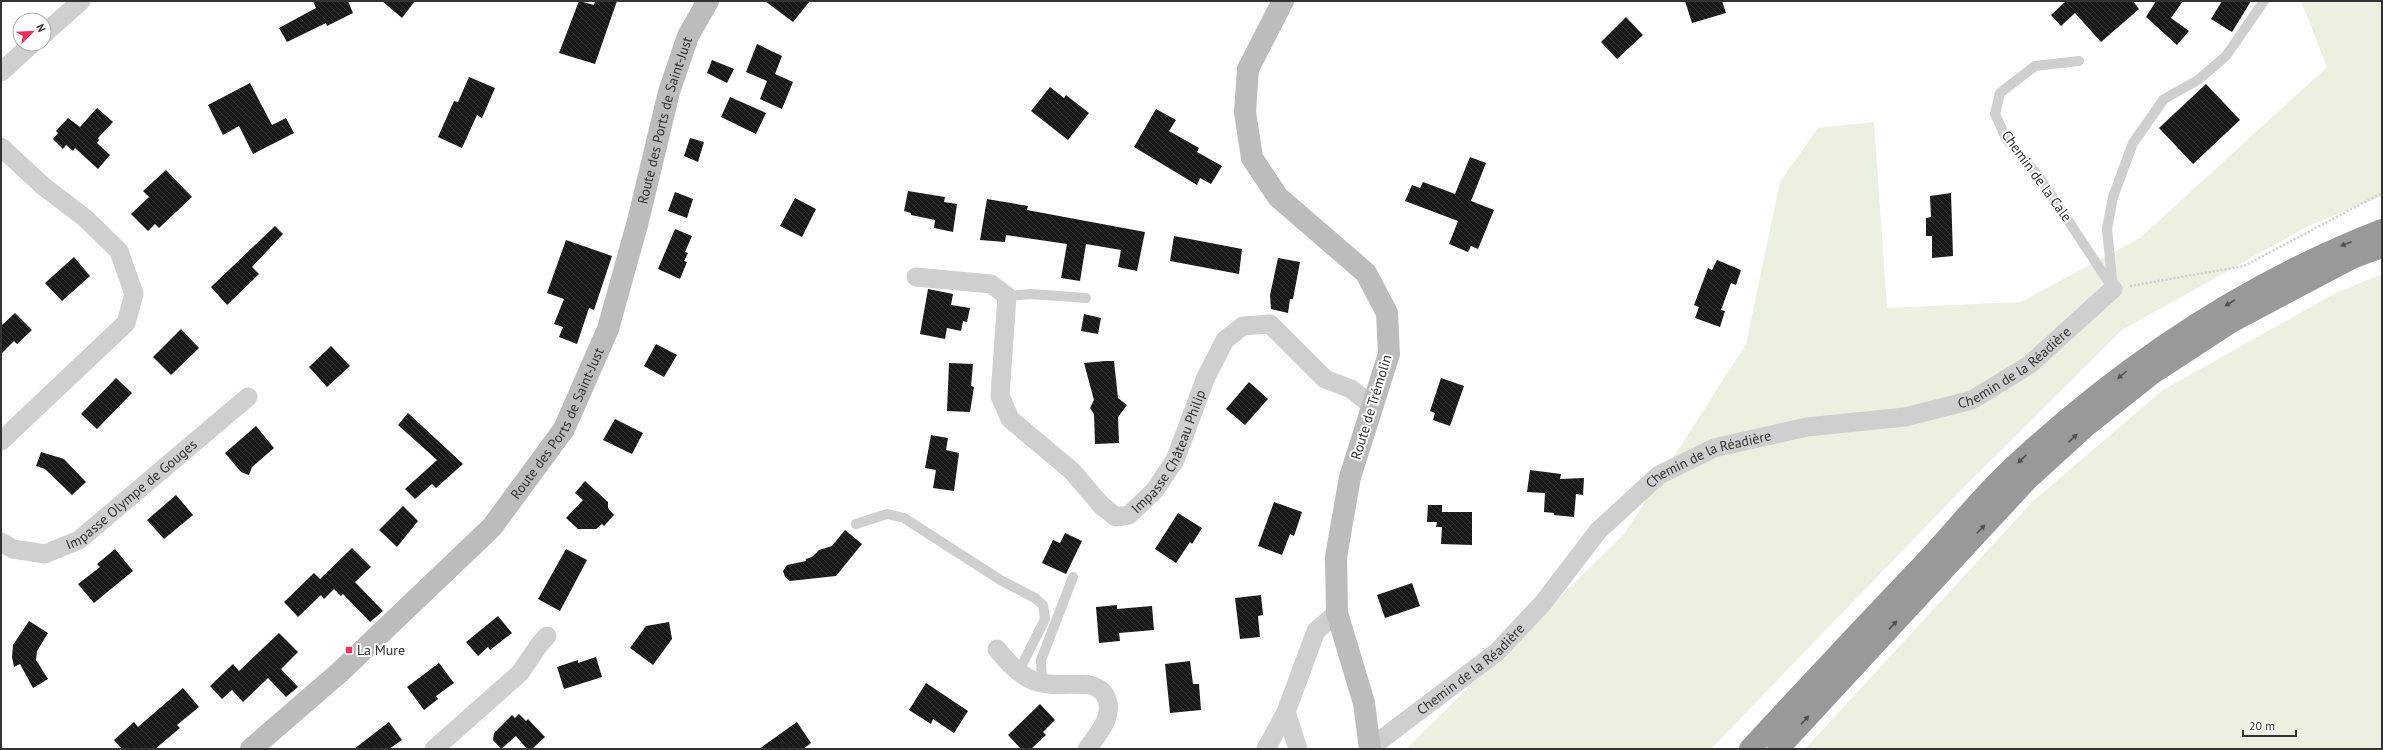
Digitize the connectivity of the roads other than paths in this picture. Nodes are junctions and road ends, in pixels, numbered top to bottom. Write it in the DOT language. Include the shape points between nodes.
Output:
graph roads {
  1 [pos="81,1"];
  2 [pos="708,1"];
  3 [pos="1283,1"];
  4 [pos="2264,1"];
  5 [pos="52,27"];
  6 [pos="23,52"];
  7 [pos="2079,61"];
  8 [pos="1,72"];
  9 [pos="1,147"];
  10 [pos="2382,230"];
  11 [pos="2382,246"];
  12 [pos="916,277"];
  13 [pos="2113,289"];
  14 [pos="1007,296"];
  15 [pos="1086,298"];
  16 [pos="248,397"];
  17 [pos="1374,407"];
  18 [pos="1,440"];
  19 [pos="856,524"];
  20 [pos="1,542"];
  21 [pos="1073,577"];
  22 [pos="1337,613"];
  23 [pos="547,636"];
  24 [pos="997,649"];
  25 [pos="1019,671"];
  26 [pos="1042,682"];
  27 [pos="1286,712"];
  28 [pos="1370,748"];
  29 [pos="251,749"];
  30 [pos="434,749"];
  31 [pos="1087,749"];
  32 [pos="1266,749"];
  33 [pos="1298,749"];
  34 [pos="1750,749"];
  35 [pos="1778,749"];
  1 -- 5 [label="street"];
  2 -- 29 [label="main road, Route des Ports de Saint-Just" via="688,36 669,92 608,329 564,429 492,528 340,672"];
  3 -- 17 [label="main road, Route de Trémolin" via="1248,69 1245,112 1252,158 1278,197 1366,273 1387,313 1389,354"];
  4 -- 13 [label="lane" via="2226,56 2198,80 2164,99 2133,143 2113,197 2107,228"];
  6 -- 8 [label="street"];
  7 -- 13 [label="lane, Chemin de la Cale" via="2035,66 2000,93 1996,114 2007,140 2038,175"];
  9 -- 18 [label="street" via="43,186 85,218 119,251 134,294 126,323"];
  10 -- 34 [label="highway, one-way" via="2331,250 2240,297 2127,370 2021,459"];
  35 -- 11 [label="highway, one-way" via="2027,480 2085,427 2153,374 2231,322 2352,258"];
  12 -- 14 [label="street" via="991,284"];
  13 -- 28 [label="street, Chemin de la Réadière" via="2029,365 1972,400 1905,417 1807,427 1714,448 1659,475 1598,532 1543,603 1497,652"];
  14 -- 15 [label="lane" via="1031,294"];
  14 -- 17 [label="street, Impasse Château Philip" via="1000,396 1010,419 1072,472 1101,505 1116,517 1129,515 1155,490 1175,460 1206,377 1225,340 1243,326 1270,324 1326,379 1351,389"];
  16 -- 20 [label="street, Impasse Olympe de Gouges" via="79,540 45,554 13,549"];
  17 -- 22 [label="main road, Route de Trémolin" via="1350,477 1336,557"];
  19 -- 25 [label="lane" via="887,514 904,518 1043,605 1044,619"];
  21 -- 26 [label="lane" via="1041,660"];
  22 -- 27 [label="street" via="1316,631"];
  22 -- 28 [label="main road, Route de Trémolin" via="1364,703"];
  23 -- 30 [label="street" via="520,674"];
  24 -- 25 [label="street" via="1009,665"];
  25 -- 26 [label="street" via="1035,681"];
  26 -- 31 [label="street" via="1090,685 1102,691 1109,702 1108,714 1104,727"];
  27 -- 32 [label="street"];
  27 -- 33 [label="street"];
}
